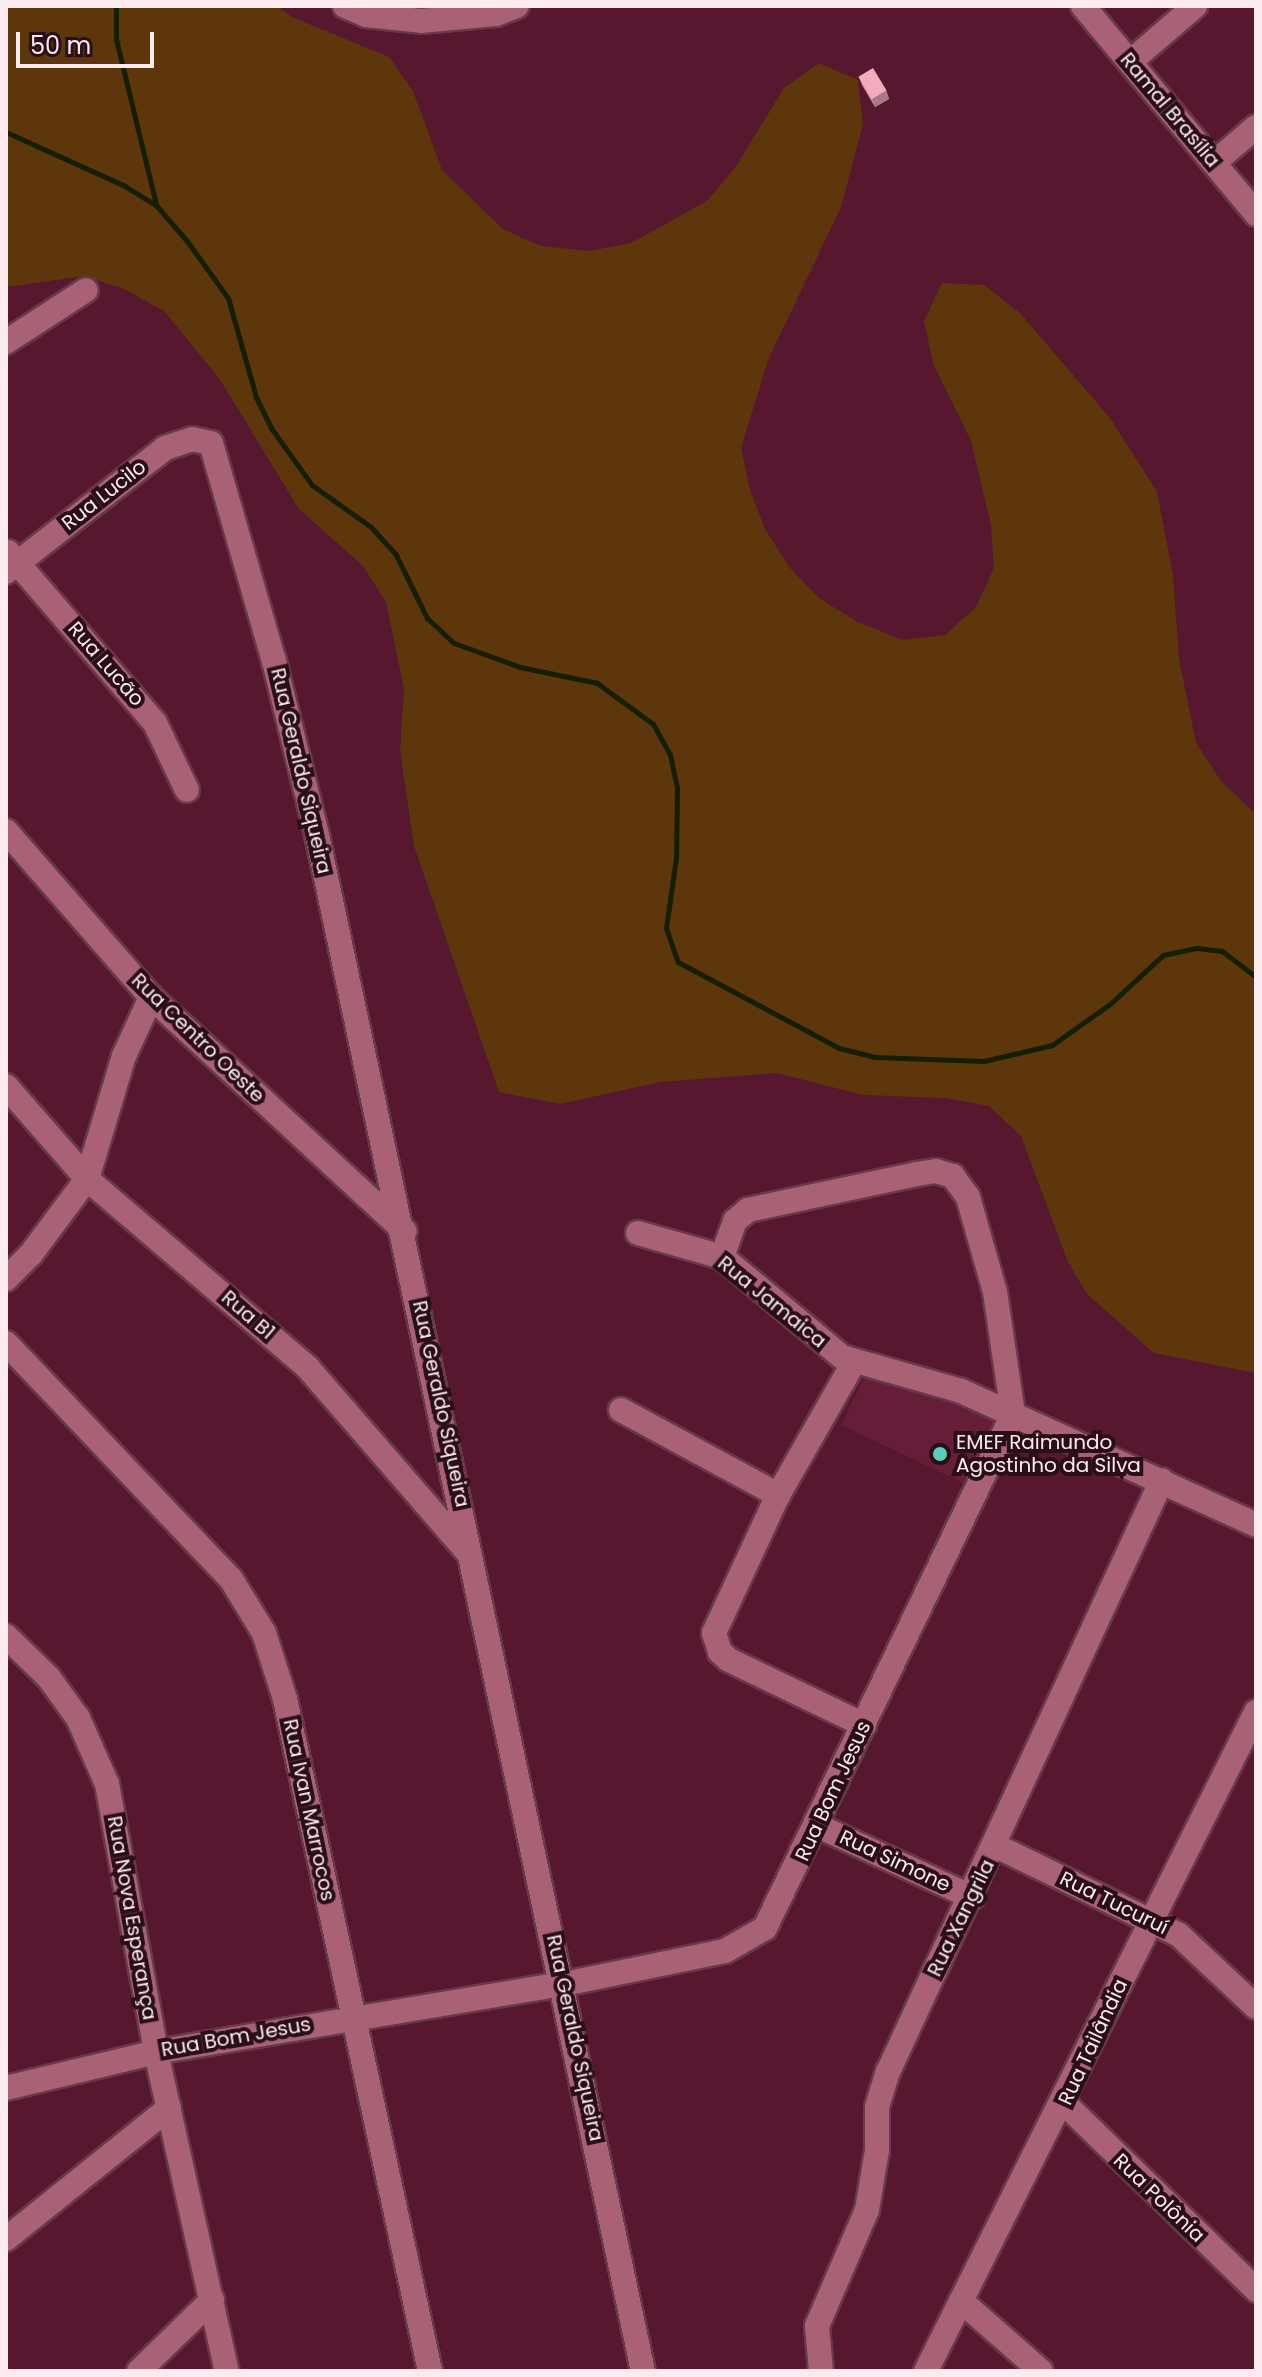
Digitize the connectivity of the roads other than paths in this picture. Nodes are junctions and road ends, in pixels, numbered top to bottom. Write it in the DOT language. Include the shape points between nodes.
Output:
graph roads {
  1 [pos="345,6"];
  2 [pos="517,6"];
  3 [pos="1083,6"];
  4 [pos="1195,6"];
  5 [pos="1130,62"];
  6 [pos="1256,127"];
  7 [pos="1215,162"];
  8 [pos="1256,214"];
  9 [pos="86,290"];
  10 [pos="6,342"];
  11 [pos="211,443"];
  12 [pos="10,562"];
  13 [pos="187,790"];
  14 [pos="6,831"];
  15 [pos="151,997"];
  16 [pos="6,1086"];
  17 [pos="87,1179"];
  18 [pos="405,1231"];
  19 [pos="638,1233"];
  20 [pos="722,1257"];
  21 [pos="6,1279"];
  22 [pos="6,1343"];
  23 [pos="854,1362"];
  24 [pos="621,1410"];
  25 [pos="1013,1414"];
  26 [pos="1162,1480"];
  27 [pos="778,1495"];
  28 [pos="1256,1525"];
  29 [pos="474,1560"];
  30 [pos="6,1636"];
  31 [pos="1255,1719"];
  32 [pos="864,1725"];
  33 [pos="818,1826"];
  34 [pos="996,1846"];
  35 [pos="972,1897"];
  36 [pos="1151,1920"];
  37 [pos="564,1984"];
  38 [pos="1256,2007"];
  39 [pos="355,2015"];
  40 [pos="156,2052"];
  41 [pos="6,2088"];
  42 [pos="1064,2103"];
  43 [pos="169,2108"];
  44 [pos="6,2239"];
  45 [pos="1256,2290"];
  46 [pos="212,2300"];
  47 [pos="961,2301"];
  48 [pos="139,2371"];
  49 [pos="227,2371"];
  50 [pos="430,2371"];
  51 [pos="643,2371"];
  52 [pos="821,2371"];
  53 [pos="926,2371"];
  54 [pos="1041,2371"];
  1 -- 2 [label="street" via="366,15 421,21 496,14"];
  3 -- 5 [label="street, Ramal Brasília"];
  4 -- 5 [label="street"];
  5 -- 7 [label="street, Ramal Brasília"];
  6 -- 7 [label="street"];
  7 -- 8 [label="street, Ramal Brasília"];
  9 -- 10 [label="street"];
  11 -- 12 [label="street, Rua Lucilo" via="192,439 165,448"];
  11 -- 18 [label="street, Rua Geraldo Siqueira" via="285,705"];
  12 -- 13 [label="street, Rua Lucão" via="155,723"];
  14 -- 15 [label="street, Rua Centro Oeste"];
  15 -- 17 [label="street" via="124,1056"];
  15 -- 18 [label="street, Rua Centro Oeste"];
  16 -- 17 [label="street, Rua B1"];
  17 -- 21 [label="street"];
  17 -- 29 [label="street, Rua B1" via="308,1368"];
  18 -- 29 [label="street, Rua Geraldo Siqueira"];
  19 -- 20 [label="street, Rua Jamaica"];
  20 -- 23 [label="street, Rua Jamaica" via="803,1328"];
  20 -- 25 [label="street" via="735,1221 748,1210 917,1174 936,1171 953,1176 968,1197 995,1292"];
  22 -- 39 [label="street, Rua Ivan Marrocos" via="196,1539 253,1609 285,1699"];
  23 -- 25 [label="street, Rua Jamaica" via="924,1377"];
  23 -- 27 [label="street"];
  24 -- 27 [label="street"];
  25 -- 26 [label="street, Rua Jamaica"];
  25 -- 32 [label="street, Rua Bom Jesus"];
  26 -- 28 [label="street, Rua Jamaica"];
  26 -- 34 [label="street, Rua Xangrila"];
  27 -- 32 [label="street" via="715,1625 716,1645 729,1660"];
  29 -- 37 [label="street, Rua Geraldo Siqueira"];
  30 -- 40 [label="street, Rua Nova Esperança" via="49,1678 94,1748 119,1836"];
  31 -- 36 [label="street, Rua Tailândia"];
  32 -- 33 [label="street, Rua Bom Jesus"];
  33 -- 35 [label="street, Rua Simone"];
  33 -- 37 [label="street, Rua Bom Jesus" via="765,1928 744,1944"];
  34 -- 35 [label="street, Rua Xangrila"];
  34 -- 36 [label="street, Rua Tucuruí"];
  35 -- 52 [label="street, Rua Xangrila" via="882,2089 867,2210 817,2326"];
  36 -- 38 [label="street, Rua Tucuruí" via="1179,1935"];
  36 -- 42 [label="street, Rua Tailândia"];
  37 -- 39 [label="street, Rua Bom Jesus"];
  37 -- 51 [label="street, Rua Geraldo Siqueira"];
  39 -- 40 [label="street, Rua Bom Jesus"];
  39 -- 50 [label="street, Rua Ivan Marrocos"];
  40 -- 41 [label="street, Rua Bom Jesus"];
  40 -- 43 [label="street, Rua Nova Esperança"];
  42 -- 45 [label="street, Rua Polônia"];
  42 -- 47 [label="street, Rua Tailândia"];
  43 -- 44 [label="street"];
  43 -- 46 [label="street, Rua Nova Esperança"];
  46 -- 48 [label="street"];
  46 -- 49 [label="street, Rua Nova Esperança"];
  47 -- 53 [label="street, Rua Tailândia"];
  47 -- 54 [label="street"];
}
